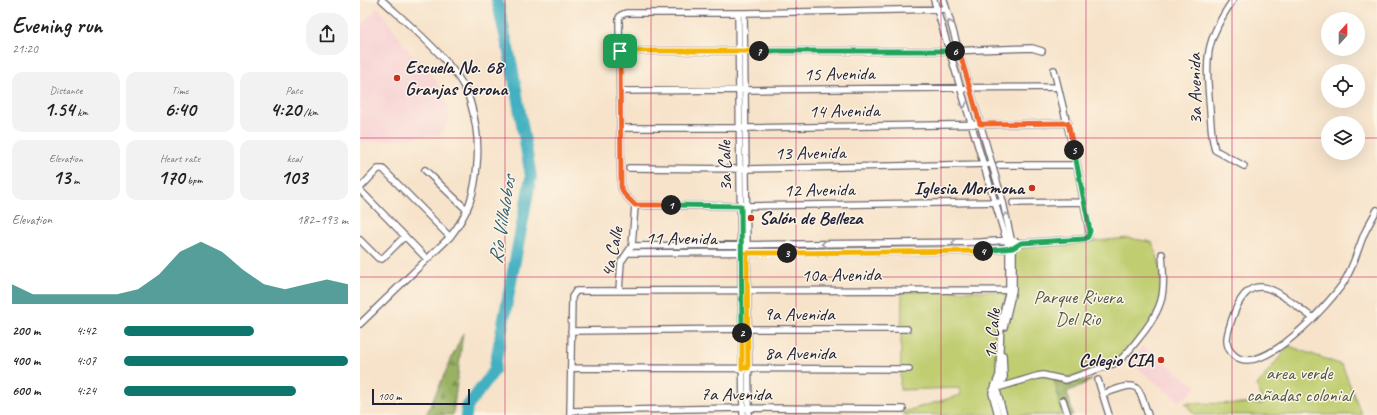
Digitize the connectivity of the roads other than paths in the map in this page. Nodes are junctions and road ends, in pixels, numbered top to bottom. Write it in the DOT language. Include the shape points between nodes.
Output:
graph roads {
  1 [pos="382,0"];
  2 [pos="934,0"];
  3 [pos="944,0"];
  4 [pos="1233,0"];
  5 [pos="946,9"];
  6 [pos="937,10"];
  7 [pos="741,13"];
  8 [pos="959,50"];
  9 [pos="620,51"];
  10 [pos="742,51"];
  11 [pos="949,51"];
  12 [pos="1042,51"];
  13 [pos="1054,70"];
  14 [pos="969,87"];
  15 [pos="1058,87"];
  16 [pos="959,88"];
  17 [pos="742,90"];
  18 [pos="620,91"];
  19 [pos="1068,123"];
  20 [pos="970,124"];
  21 [pos="980,124"];
  22 [pos="621,128"];
  23 [pos="742,128"];
  24 [pos="991,164"];
  25 [pos="983,165"];
  26 [pos="999,165"];
  27 [pos="1077,165"];
  28 [pos="1244,166"];
  29 [pos="629,168"];
  30 [pos="743,169"];
  31 [pos="424,170"];
  32 [pos="360,189"];
  33 [pos="995,202"];
  34 [pos="1003,202"];
  35 [pos="1084,202"];
  36 [pos="1013,203"];
  37 [pos="635,205"];
  38 [pos="743,206"];
  39 [pos="467,210"];
  40 [pos="1377,210"];
  41 [pos="405,236"];
  42 [pos="450,237"];
  43 [pos="360,240"];
  44 [pos="1009,241"];
  45 [pos="1021,243"];
  46 [pos="744,245"];
  47 [pos="632,246"];
  48 [pos="1011,251"];
  49 [pos="628,253"];
  50 [pos="744,253"];
  51 [pos="1162,254"];
  52 [pos="427,259"];
  53 [pos="1011,290"];
  54 [pos="619,291"];
  55 [pos="744,291"];
  56 [pos="1313,318"];
  57 [pos="360,324"];
  58 [pos="745,329"];
  59 [pos="907,329"];
  60 [pos="571,331"];
  61 [pos="571,368"];
  62 [pos="745,368"];
  63 [pos="909,369"];
  64 [pos="1098,380"];
  65 [pos="995,388"];
  66 [pos="1102,394"];
  67 [pos="1063,400"];
  68 [pos="746,408"];
  69 [pos="902,409"];
  70 [pos="570,413"];
  71 [pos="743,415"];
  72 [pos="749,415"];
  73 [pos="998,415"];
  74 [pos="1004,415"];
  75 [pos="1068,415"];
  76 [pos="1109,415"];
  77 [pos="1148,415"];
  1 -- 39 [label="street" via="442,58 470,100 478,145 476,185"];
  2 -- 6 [label="street"];
  3 -- 5 [label="street"];
  4 -- 28 [label="street, 3a Avenida" via="1217,25 1208,50 1206,73 1211,139 1215,150"];
  5 -- 6 [label="street"];
  8 -- 5 [label="street, one-way"];
  6 -- 7 [label="street"];
  6 -- 11 [label="street"];
  7 -- 9 [label="street, 4a Calle" via="626,13 619,18"];
  7 -- 10 [label="street, 3a Calle"];
  8 -- 11 [label="street"];
  8 -- 12 [label="street" via="1032,48"];
  8 -- 14 [label="street"];
  9 -- 10 [label="street"];
  9 -- 18 [label="street, 4a Calle"];
  10 -- 11 [label="street"];
  10 -- 17 [label="street, 3a Calle"];
  11 -- 16 [label="street"];
  13 -- 15 [label="street"];
  14 -- 15 [label="street, 15 Avenida"];
  14 -- 16 [label="street, 15 Avenida"];
  14 -- 21 [label="street"];
  15 -- 19 [label="street"];
  16 -- 17 [label="street, 15 Avenida"];
  16 -- 20 [label="street, one-way"];
  17 -- 18 [label="street, 15 Avenida"];
  17 -- 23 [label="street, 3a Calle"];
  18 -- 22 [label="street, 4a Calle"];
  19 -- 21 [label="street, 14 Avenida"];
  19 -- 27 [label="street"];
  20 -- 21 [label="street, 14 Avenida"];
  20 -- 23 [label="street, 14 Avenida"];
  20 -- 25 [label="street"];
  21 -- 24 [label="street"];
  22 -- 23 [label="street, 14 Avenida"];
  22 -- 37 [label="street, 4a Calle" via="621,187"];
  23 -- 30 [label="street, 3a Calle"];
  24 -- 25 [label="street, 13 Avenida"];
  24 -- 34 [label="street"];
  25 -- 30 [label="street, 13 Avenida"];
  25 -- 33 [label="street"];
  26 -- 27 [label="street"];
  27 -- 35 [label="street"];
  29 -- 30 [label="street, 13 Avenida"];
  30 -- 38 [label="street, 3a Calle"];
  31 -- 39 [label="street"];
  32 -- 41 [label="street"];
  32 -- 42 [label="street" via="378,169 383,169"];
  33 -- 34 [label="street, 12 Avenida"];
  33 -- 38 [label="street, 12 Avenida"];
  33 -- 44 [label="street"];
  44 -- 34 [label="street, one-way"];
  35 -- 36 [label="street"];
  35 -- 45 [label="street, 11 Avenida" via="1090,231 1088,237"];
  37 -- 38 [label="street, 12 Avenida"];
  37 -- 47 [label="street, 4a Calle"];
  38 -- 46 [label="street, 3a Calle"];
  39 -- 42 [label="street"];
  40 -- 56 [label="street" via="1344,282"];
  41 -- 43 [label="street" via="382,259"];
  41 -- 52 [label="street"];
  42 -- 52 [label="street"];
  44 -- 45 [label="street, 11 Avenida"];
  44 -- 46 [label="street, 11 Avenida, one-way"];
  44 -- 48 [label="street, 1a Calle"];
  45 -- 48 [label="street, 11 Avenida"];
  46 -- 47 [label="street, 11 Avenida"];
  46 -- 50 [label="street, 3a Calle"];
  47 -- 49 [label="street, 4a Calle"];
  48 -- 50 [label="street, 11 Avenida"];
  48 -- 53 [label="street, 1a Calle"];
  49 -- 50 [label="street, 11 Avenida"];
  49 -- 54 [label="street, 4a Calle" via="621,262"];
  50 -- 55 [label="street, 3a Calle"];
  51 -- 65 [label="street" via="1165,285 1160,306 1151,323 1116,363 1066,380 1043,375"];
  52 -- 57 [label="street"];
  53 -- 55 [label="street, 10a Avenida"];
  53 -- 65 [label="street, 1a Calle" via="1000,321 999,375"];
  54 -- 55 [label="street, 10a Avenida"];
  54 -- 60 [label="street, 10a Avenida" via="576,291 573,294"];
  55 -- 58 [label="street, 3a Calle"];
  56 -- 56 [label="street" via="1260,285 1243,294 1226,339 1226,346 1234,356 1242,360 1264,357"];
  58 -- 59 [label="street, 9a Avenida"];
  58 -- 60 [label="street, 9a Avenida"];
  58 -- 62 [label="street, 3a Calle"];
  60 -- 61 [label="street"];
  61 -- 62 [label="street, 8a Avenida"];
  61 -- 70 [label="street"];
  62 -- 63 [label="street, 8a Avenida"];
  62 -- 68 [label="street, 3a Calle"];
  64 -- 66 [label="street"];
  65 -- 73 [label="street, 1a Calle" via="993,401"];
  65 -- 74 [label="street, 1a Calle"];
  66 -- 76 [label="street"];
  66 -- 77 [label="street" via="1136,387 1140,391"];
  67 -- 75 [label="street"];
  68 -- 69 [label="street, 7a Avenida"];
  68 -- 70 [label="street, 7a Avenida"];
  68 -- 71 [label="street, 3a Calle"];
  68 -- 72 [label="street, 3a Calle"];
}
